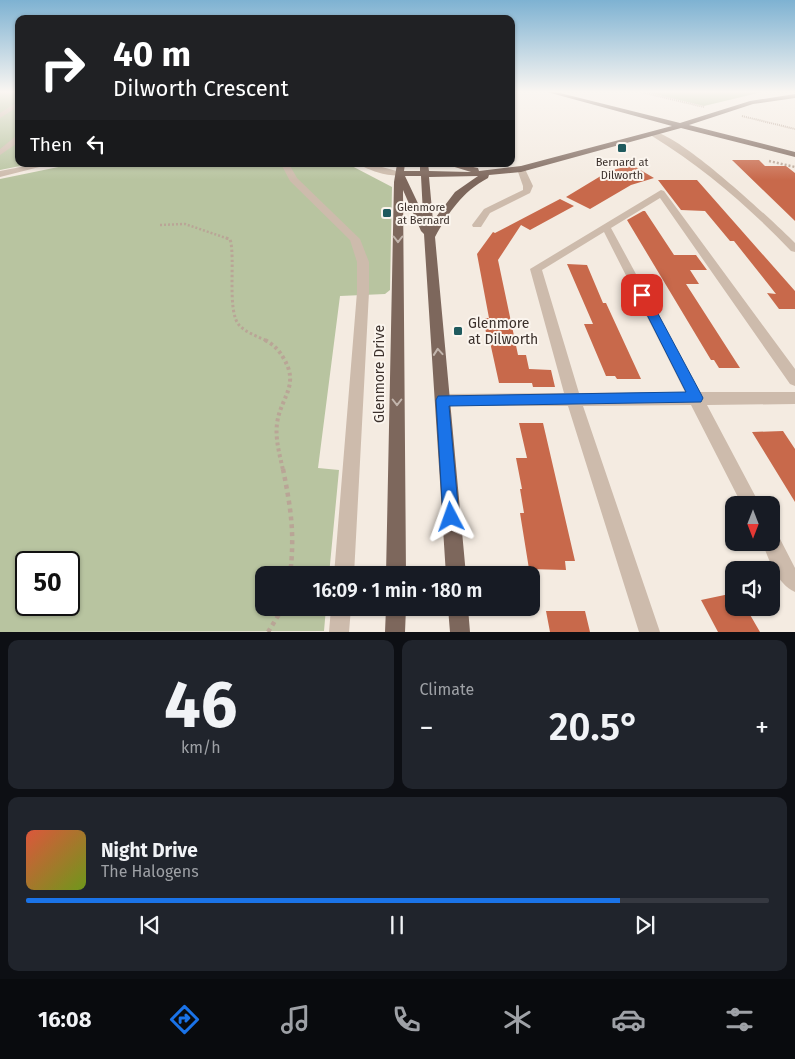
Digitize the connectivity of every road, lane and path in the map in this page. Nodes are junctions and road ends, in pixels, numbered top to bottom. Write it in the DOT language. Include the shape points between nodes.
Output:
graph roads {
  1 [pos="667,121"];
  2 [pos="688,121"];
  3 [pos="692,121"];
  4 [pos="655,134"];
  5 [pos="15,141"];
  6 [pos="795,149"];
  7 [pos="0,153"];
  8 [pos="795,154"];
  9 [pos="766,160"];
  10 [pos="33,167"];
  11 [pos="287,167"];
  12 [pos="373,167"];
  13 [pos="424,167"];
  14 [pos="463,167"];
  15 [pos="795,167"];
  16 [pos="400,168"];
  17 [pos="521,169"];
  18 [pos="492,173"];
  19 [pos="0,174"];
  20 [pos="425,174"];
  21 [pos="160,225"];
  22 [pos="477,225"];
  23 [pos="606,227"];
  24 [pos="430,238"];
  25 [pos="795,249"];
  26 [pos="795,380"];
  27 [pos="573,398"];
  28 [pos="696,398"];
  29 [pos="795,398"];
  30 [pos="442,400"];
  31 [pos="746,496"];
  32 [pos="775,551"];
  33 [pos="291,566"];
  34 [pos="345,566"];
  35 [pos="396,566"];
  36 [pos="455,566"];
  37 [pos="795,582"];
  38 [pos="278,616"];
  39 [pos="340,616"];
  40 [pos="396,616"];
  41 [pos="459,616"];
  42 [pos="268,632"];
  43 [pos="339,632"];
  44 [pos="396,632"];
  45 [pos="460,632"];
  46 [pos="650,632"];
  1 -- 8 [label="main road"];
  2 -- 6 [label="main road"];
  3 -- 4 [label="main road"];
  4 -- 17 [label="main road"];
  4 -- 25 [label="street" via="726,182"];
  5 -- 7 [label="street"];
  9 -- 15 [label="path"];
  10 -- 19 [label="street"];
  11 -- 34 [label="street" via="293,179 354,238 363,262 364,292"];
  12 -- 16 [label="street" via="390,172"];
  13 -- 20 [label="main road"];
  14 -- 18 [label="main road"];
  16 -- 20 [label="main road"];
  16 -- 24 [label="main road"];
  16 -- 35 [label="main road, Glenmore Drive, one-way"];
  17 -- 18 [label="main road"];
  17 -- 22 [label="street" via="527,191 487,211"];
  18 -- 20 [label="main road"];
  18 -- 24 [label="main road" via="475,181 449,203"];
  20 -- 24 [label="main road"];
  21 -- 33 [label="path" via="185,224 230,239 235,317 240,326 274,345 289,367 292,379 277,424 278,445 292,513"];
  23 -- 26 [label="street" via="662,193"];
  23 -- 27 [label="street" via="536,269"];
  23 -- 28 [label="street"];
  30 -- 24 [label="main road, one-way"];
  27 -- 28 [label="street"];
  27 -- 30 [label="street"];
  27 -- 46 [label="street"];
  28 -- 29 [label="street"];
  28 -- 31 [label="street"];
  30 -- 36 [label="main road"];
  32 -- 37 [label="street" via="785,571"];
  38 -- 42 [label="path"];
  39 -- 43 [label="street"];
  40 -- 44 [label="main road"];
  41 -- 45 [label="main road"];
}
